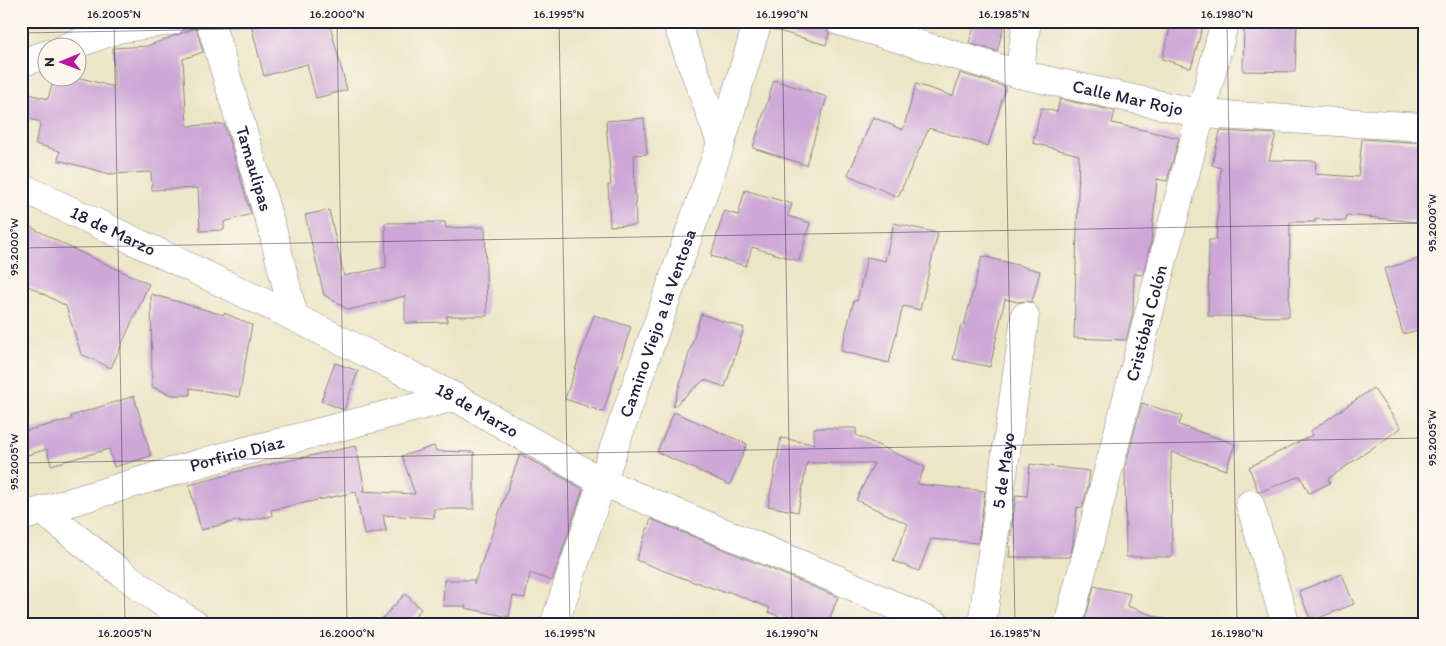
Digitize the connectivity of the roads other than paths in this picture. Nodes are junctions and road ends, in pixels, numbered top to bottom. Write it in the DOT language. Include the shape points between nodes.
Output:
graph roads {
  1 [pos="172,21"];
  2 [pos="210,21"];
  3 [pos="676,21"];
  4 [pos="758,21"];
  5 [pos="839,21"];
  6 [pos="1027,21"];
  7 [pos="1226,21"];
  8 [pos="88,40"];
  9 [pos="38,57"];
  10 [pos="21,63"];
  11 [pos="1019,74"];
  12 [pos="1202,114"];
  13 [pos="1425,127"];
  14 [pos="721,143"];
  15 [pos="21,187"];
  16 [pos="1025,316"];
  17 [pos="294,317"];
  18 [pos="455,397"];
  19 [pos="602,482"];
  20 [pos="1250,504"];
  21 [pos="32,514"];
  22 [pos="196,625"];
  23 [pos="554,625"];
  24 [pos="937,625"];
  25 [pos="982,625"];
  26 [pos="1068,625"];
  27 [pos="1286,625"];
  1 -- 8 [label="street" via="118,29"];
  2 -- 17 [label="street, Tamaulipas" via="273,232"];
  3 -- 14 [label="street"];
  4 -- 14 [label="street, Camino Viejo a la Ventosa"];
  5 -- 11 [label="street, Calle Mar Rojo"];
  6 -- 11 [label="street"];
  7 -- 12 [label="street, Cristóbal Colón"];
  9 -- 10 [label="street"];
  11 -- 12 [label="street, Calle Mar Rojo"];
  12 -- 13 [label="street, Calle Mar Rojo"];
  12 -- 26 [label="street, Cristóbal Colón"];
  14 -- 19 [label="street, Camino Viejo a la Ventosa"];
  15 -- 17 [label="street, 18 de Marzo"];
  16 -- 25 [label="street, 5 de Mayo"];
  17 -- 18 [label="street, 18 de Marzo"];
  18 -- 19 [label="street, 18 de Marzo"];
  18 -- 21 [label="street, Porfirio Díaz" via="211,460"];
  19 -- 23 [label="street, Camino Viejo a la Ventosa"];
  19 -- 24 [label="street, 18 de Marzo"];
  20 -- 27 [label="street"];
  21 -- 22 [label="street"];
}
